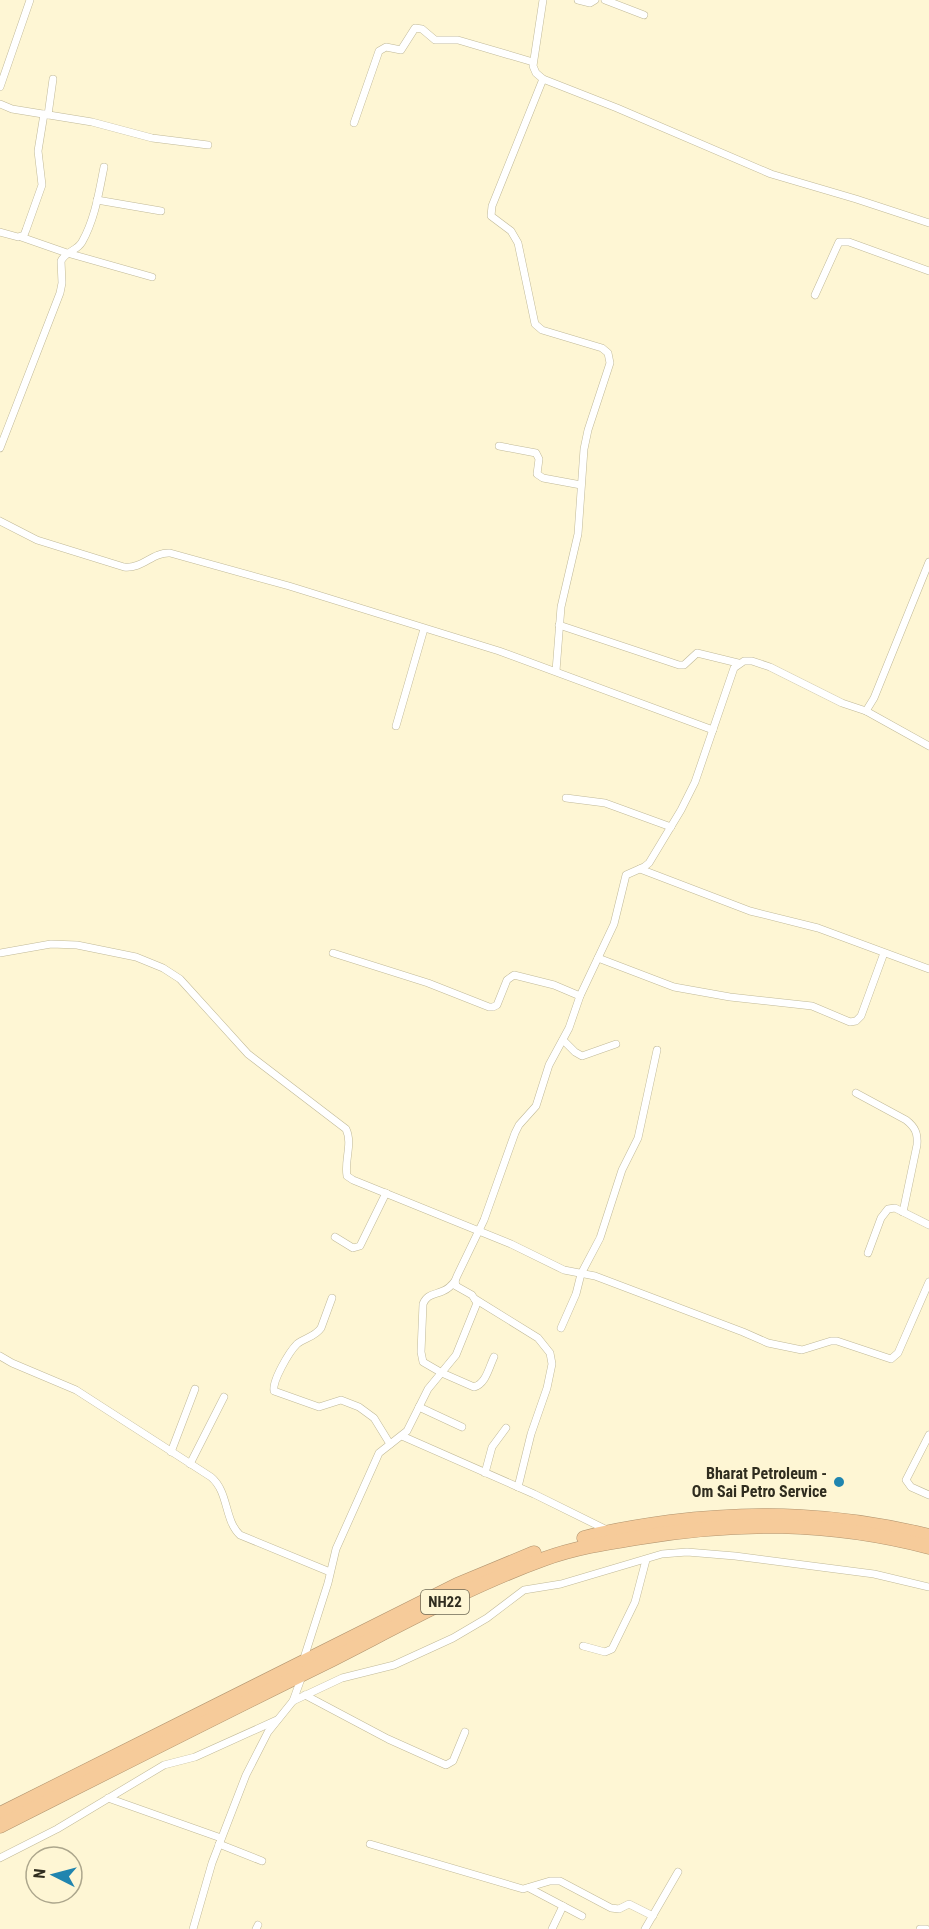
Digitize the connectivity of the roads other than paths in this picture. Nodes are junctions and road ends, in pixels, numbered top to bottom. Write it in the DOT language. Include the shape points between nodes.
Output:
graph roads {
  1 [pos="30,0"];
  2 [pos="543,0"];
  3 [pos="578,0"];
  4 [pos="595,0"];
  5 [pos="605,0"];
  6 [pos="644,15"];
  7 [pos="533,62"];
  8 [pos="53,79"];
  9 [pos="543,79"];
  10 [pos="0,87"];
  11 [pos="0,104"];
  12 [pos="46,115"];
  13 [pos="354,123"];
  14 [pos="208,145"];
  15 [pos="104,167"];
  16 [pos="97,200"];
  17 [pos="161,211"];
  18 [pos="929,223"];
  19 [pos="0,232"];
  20 [pos="21,237"];
  21 [pos="67,253"];
  22 [pos="929,271"];
  23 [pos="152,277"];
  24 [pos="815,295"];
  25 [pos="499,446"];
  26 [pos="0,448"];
  27 [pos="581,485"];
  28 [pos="0,521"];
  29 [pos="929,562"];
  30 [pos="927,571"];
  31 [pos="560,625"];
  32 [pos="424,629"];
  33 [pos="738,663"];
  34 [pos="556,671"];
  35 [pos="866,711"];
  36 [pos="396,726"];
  37 [pos="713,730"];
  38 [pos="929,747"];
  39 [pos="567,798"];
  40 [pos="671,827"];
  41 [pos="640,869"];
  42 [pos="0,953"];
  43 [pos="333,953"];
  44 [pos="884,953"];
  45 [pos="598,957"];
  46 [pos="929,969"];
  47 [pos="580,996"];
  48 [pos="563,1040"];
  49 [pos="616,1044"];
  50 [pos="657,1050"];
  51 [pos="856,1093"];
  52 [pos="386,1193"];
  53 [pos="903,1212"];
  54 [pos="929,1225"];
  55 [pos="480,1232"];
  56 [pos="335,1237"];
  57 [pos="868,1253"];
  58 [pos="580,1274"];
  59 [pos="455,1281"];
  60 [pos="928,1286"];
  61 [pos="332,1298"];
  62 [pos="475,1299"];
  63 [pos="561,1328"];
  64 [pos="0,1356"];
  65 [pos="494,1357"];
  66 [pos="442,1373"];
  67 [pos="195,1389"];
  68 [pos="224,1398"];
  69 [pos="419,1407"];
  70 [pos="462,1427"];
  71 [pos="506,1428"];
  72 [pos="929,1435"];
  73 [pos="402,1436"];
  74 [pos="390,1444"];
  75 [pos="171,1452"];
  76 [pos="190,1464"];
  77 [pos="485,1473"];
  78 [pos="518,1487"];
  79 [pos="929,1495"];
  80 [pos="610,1531"];
  81 [pos="929,1536"];
  82 [pos="929,1547"];
  83 [pos="646,1560"];
  84 [pos="330,1572"];
  85 [pos="929,1587"];
  86 [pos="583,1646"];
  87 [pos="303,1668"];
  88 [pos="306,1695"];
  89 [pos="293,1701"];
  90 [pos="277,1720"];
  91 [pos="465,1732"];
  92 [pos="108,1798"];
  93 [pos="0,1814"];
  94 [pos="0,1826"];
  95 [pos="220,1841"];
  96 [pos="370,1844"];
  97 [pos="0,1858"];
  98 [pos="262,1861"];
  99 [pos="678,1872"];
  100 [pos="529,1888"];
  101 [pos="563,1906"];
  102 [pos="582,1916"];
  103 [pos="653,1916"];
  104 [pos="193,1929"];
  105 [pos="552,1929"];
  106 [pos="645,1929"];
  107 [pos="920,1929"];
  108 [pos="926,1929"];
  1 -- 10 [label="street"];
  2 -- 7 [label="street"];
  3 -- 4 [label="street"];
  5 -- 6 [label="street"];
  7 -- 9 [label="street"];
  7 -- 13 [label="street" via="458,40 435,40 415,28 401,50 386,47 379,51"];
  8 -- 12 [label="street"];
  9 -- 18 [label="street" via="771,174"];
  9 -- 27 [label="street" via="490,211 518,243 535,324 542,330 595,345 608,353 610,359 588,430"];
  11 -- 12 [label="street"];
  12 -- 14 [label="street" via="152,138"];
  12 -- 20 [label="street" via="38,151 42,184"];
  15 -- 16 [label="street"];
  16 -- 17 [label="street"];
  16 -- 21 [label="street" via="81,244"];
  19 -- 20 [label="street"];
  20 -- 21 [label="street"];
  21 -- 23 [label="street"];
  21 -- 26 [label="street" via="61,261 60,293"];
  22 -- 24 [label="street" via="849,242 839,242"];
  25 -- 27 [label="street" via="536,453 537,474 543,478"];
  27 -- 31 [label="street" via="578,534"];
  28 -- 32 [label="street" via="45,543 124,567 133,568 162,553 177,554"];
  29 -- 30 [label="street"];
  30 -- 35 [label="street"];
  31 -- 33 [label="street" via="679,665 697,653"];
  31 -- 34 [label="street"];
  32 -- 34 [label="street"];
  32 -- 36 [label="street"];
  33 -- 35 [label="street" via="760,663"];
  33 -- 37 [label="street"];
  34 -- 37 [label="street"];
  35 -- 38 [label="street"];
  37 -- 40 [label="street" via="695,782"];
  39 -- 40 [label="street" via="605,803"];
  40 -- 41 [label="street" via="649,863"];
  41 -- 44 [label="street" via="750,911 818,928"];
  41 -- 45 [label="street" via="626,875 614,924"];
  42 -- 52 [label="street" via="51,944 77,945 136,957 173,974 248,1054 342,1125 349,1136 347,1176"];
  43 -- 47 [label="street" via="489,1007 497,1005 507,980 514,975"];
  44 -- 45 [label="street" via="861,1016 850,1022 813,1006 674,987"];
  44 -- 46 [label="street"];
  45 -- 47 [label="street"];
  47 -- 48 [label="street"];
  48 -- 49 [label="street" via="582,1056"];
  48 -- 55 [label="street" via="549,1065 536,1106 515,1132"];
  50 -- 58 [label="street" via="638,1138 622,1170 600,1238"];
  51 -- 53 [label="street" via="906,1119 915,1128 917,1145"];
  52 -- 55 [label="street"];
  52 -- 56 [label="street" via="360,1246 349,1246"];
  53 -- 54 [label="street"];
  53 -- 57 [label="street" via="891,1207 884,1212"];
  55 -- 58 [label="street"];
  55 -- 59 [label="street"];
  58 -- 60 [label="street" via="595,1276 768,1343 802,1350 837,1341 891,1359 898,1353"];
  58 -- 63 [label="street"];
  59 -- 62 [label="street"];
  59 -- 66 [label="street" via="428,1297 423,1305 423,1362"];
  61 -- 74 [label="street" via="321,1328 294,1348 275,1380 274,1391 319,1407 341,1400 359,1407 374,1418"];
  62 -- 66 [label="street" via="476,1308 456,1355"];
  62 -- 78 [label="street" via="538,1338 550,1353 547,1388"];
  64 -- 75 [label="street" via="76,1390"];
  65 -- 66 [label="street" via="479,1386"];
  66 -- 69 [label="street"];
  67 -- 75 [label="street"];
  68 -- 76 [label="street"];
  69 -- 70 [label="street"];
  69 -- 73 [label="street"];
  71 -- 77 [label="street" via="492,1447"];
  72 -- 79 [label="street" via="906,1480 911,1487"];
  73 -- 74 [label="street"];
  73 -- 77 [label="street"];
  74 -- 84 [label="street" via="379,1453 336,1549"];
  75 -- 76 [label="street"];
  76 -- 84 [label="street" via="216,1482 240,1535"];
  77 -- 78 [label="street"];
  78 -- 80 [label="street"];
  80 -- 81 [label="highway, NH22" via="761,1515 845,1519"];
  80 -- 87 [label="highway, NH22" via="516,1560 457,1586"];
  82 -- 87 [label="highway, NH22" via="850,1530 772,1526 718,1526 594,1544 547,1558 462,1594"];
  83 -- 85 [label="street" via="674,1552 735,1556 874,1574"];
  83 -- 86 [label="street" via="634,1602 612,1650"];
  83 -- 88 [label="street" via="561,1584 524,1590 453,1638 394,1665 342,1678"];
  84 -- 87 [label="street"];
  87 -- 89 [label="street"];
  87 -- 93 [label="highway, NH22"];
  87 -- 94 [label="highway, NH22"];
  88 -- 89 [label="street"];
  88 -- 91 [label="street" via="388,1739 446,1764 453,1761"];
  89 -- 90 [label="street"];
  90 -- 92 [label="street" via="195,1757 164,1765"];
  90 -- 95 [label="street" via="246,1774"];
  92 -- 95 [label="street"];
  92 -- 97 [label="street"];
  95 -- 98 [label="street"];
  95 -- 104 [label="street"];
  96 -- 100 [label="street"];
  99 -- 103 [label="street"];
  100 -- 101 [label="street"];
  100 -- 103 [label="street" via="560,1881 611,1908 629,1904"];
  101 -- 102 [label="street"];
  101 -- 105 [label="street"];
  103 -- 106 [label="street"];
  107 -- 108 [label="street"];
}
